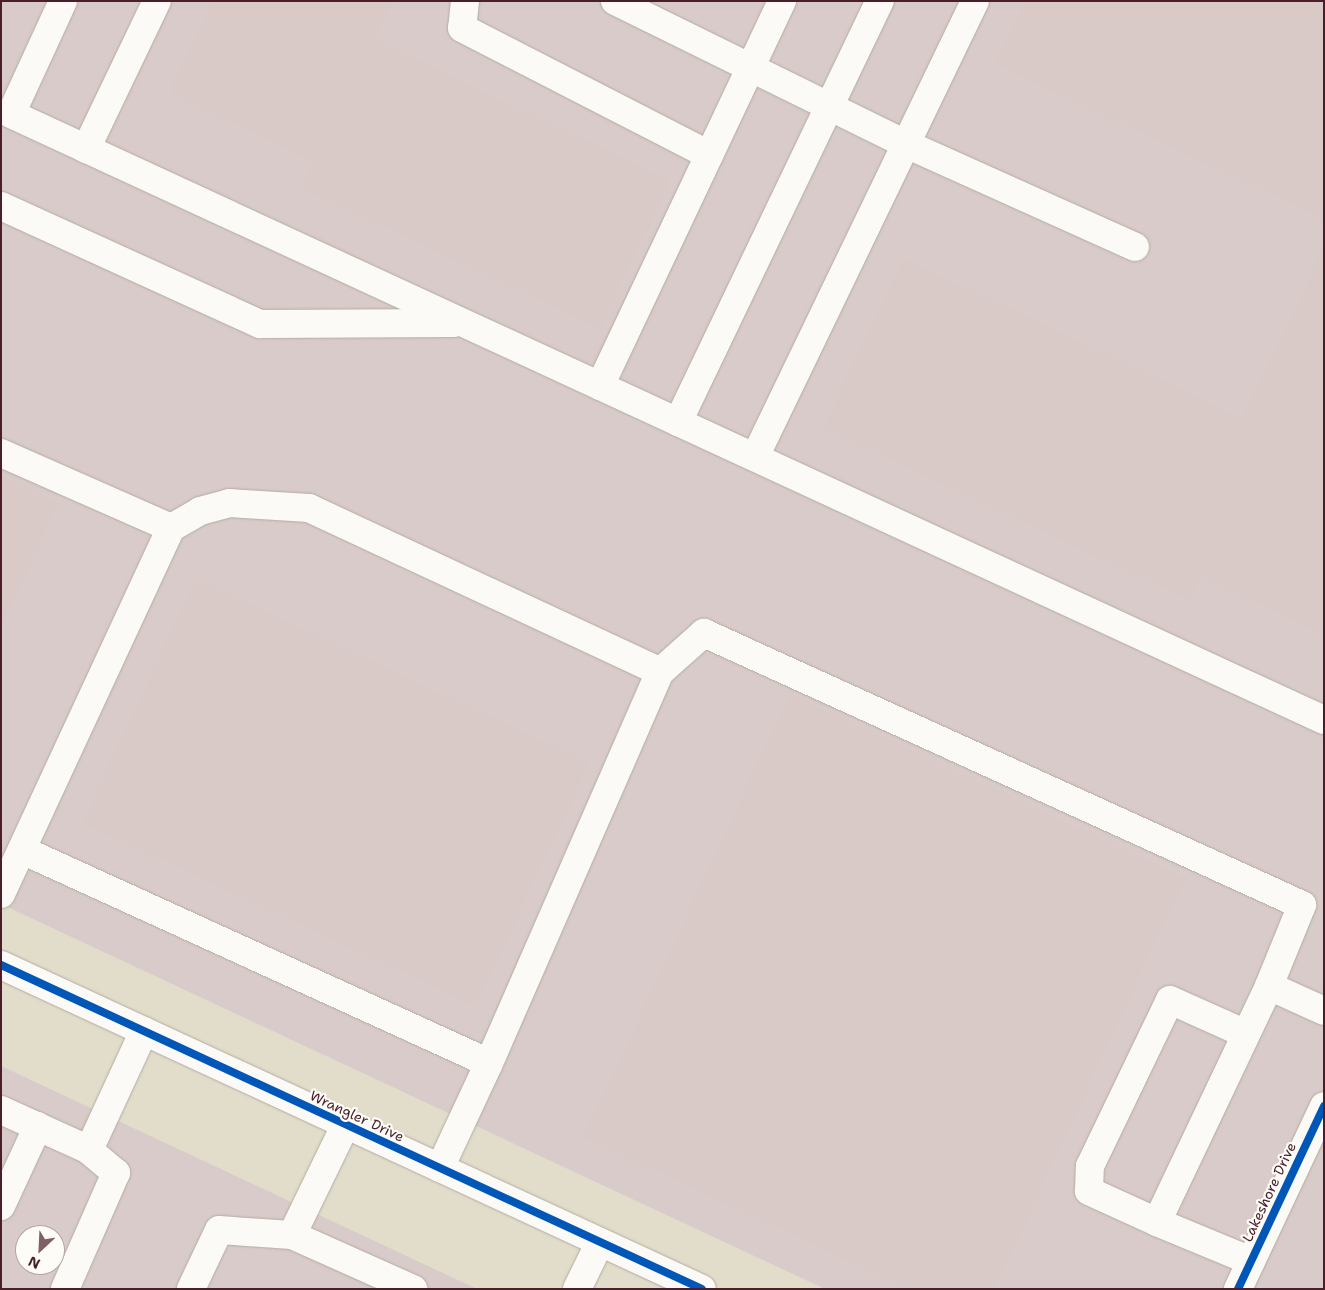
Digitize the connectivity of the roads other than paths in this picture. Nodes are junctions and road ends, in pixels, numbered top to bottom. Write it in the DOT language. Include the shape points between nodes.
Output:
graph roads {
  1 [pos="63,1"];
  2 [pos="157,1"];
  3 [pos="465,1"];
  4 [pos="615,1"];
  5 [pos="782,1"];
  6 [pos="880,1"];
  7 [pos="975,1"];
  8 [pos="751,67"];
  9 [pos="830,105"];
  10 [pos="6,124"];
  11 [pos="906,144"];
  12 [pos="86,150"];
  13 [pos="709,155"];
  14 [pos="1,206"];
  15 [pos="1135,248"];
  16 [pos="464,323"];
  17 [pos="600,386"];
  18 [pos="678,422"];
  19 [pos="1,453"];
  20 [pos="755,457"];
  21 [pos="171,528"];
  22 [pos="660,672"];
  23 [pos="1324,720"];
  24 [pos="22,850"];
  25 [pos="1,894"];
  26 [pos="1,965"];
  27 [pos="1269,986"];
  28 [pos="1324,1011"];
  29 [pos="144,1031"];
  30 [pos="1246,1034"];
  31 [pos="489,1063"];
  32 [pos="1324,1106"];
  33 [pos="1,1110"];
  34 [pos="346,1124"];
  35 [pos="38,1126"];
  36 [pos="89,1150"];
  37 [pos="440,1168"];
  38 [pos="1,1206"];
  39 [pos="1157,1222"];
  40 [pos="292,1235"];
  41 [pos="600,1242"];
  42 [pos="1251,1261"];
  43 [pos="65,1289"];
  44 [pos="191,1289"];
  45 [pos="413,1289"];
  46 [pos="577,1289"];
  47 [pos="702,1289"];
  48 [pos="1238,1289"];
  1 -- 10 [label="street"];
  2 -- 12 [label="street"];
  3 -- 13 [label="street" via="462,28"];
  4 -- 8 [label="street"];
  5 -- 8 [label="street"];
  6 -- 9 [label="street"];
  7 -- 11 [label="street"];
  8 -- 9 [label="street"];
  8 -- 13 [label="street"];
  9 -- 11 [label="street"];
  9 -- 18 [label="street"];
  10 -- 12 [label="street"];
  11 -- 15 [label="street"];
  11 -- 20 [label="street"];
  12 -- 16 [label="street"];
  13 -- 17 [label="street"];
  14 -- 16 [label="street" via="260,324"];
  16 -- 17 [label="street"];
  17 -- 18 [label="street"];
  18 -- 20 [label="street"];
  19 -- 21 [label="street"];
  20 -- 23 [label="street"];
  21 -- 22 [label="street" via="200,511 229,503 309,508"];
  21 -- 24 [label="street"];
  22 -- 27 [label="street" via="704,633 1302,905"];
  22 -- 31 [label="street"];
  24 -- 25 [label="street"];
  24 -- 31 [label="street"];
  26 -- 29 [label="street, Wrangler Drive"];
  27 -- 28 [label="street"];
  27 -- 30 [label="street"];
  29 -- 34 [label="street, Wrangler Drive"];
  29 -- 36 [label="street"];
  30 -- 39 [label="street"];
  30 -- 39 [label="street" via="1170,1000 1090,1166 1089,1191"];
  31 -- 37 [label="street"];
  32 -- 42 [label="street, Lakeshore Drive"];
  33 -- 35 [label="street"];
  34 -- 37 [label="street, Wrangler Drive"];
  34 -- 40 [label="street"];
  35 -- 36 [label="street"];
  35 -- 38 [label="street"];
  36 -- 43 [label="street" via="116,1173"];
  37 -- 41 [label="street, Wrangler Drive"];
  39 -- 42 [label="street"];
  40 -- 44 [label="street" via="219,1230"];
  40 -- 45 [label="street"];
  41 -- 46 [label="street"];
  41 -- 47 [label="street, Wrangler Drive"];
  42 -- 48 [label="street, Lakeshore Drive"];
}
